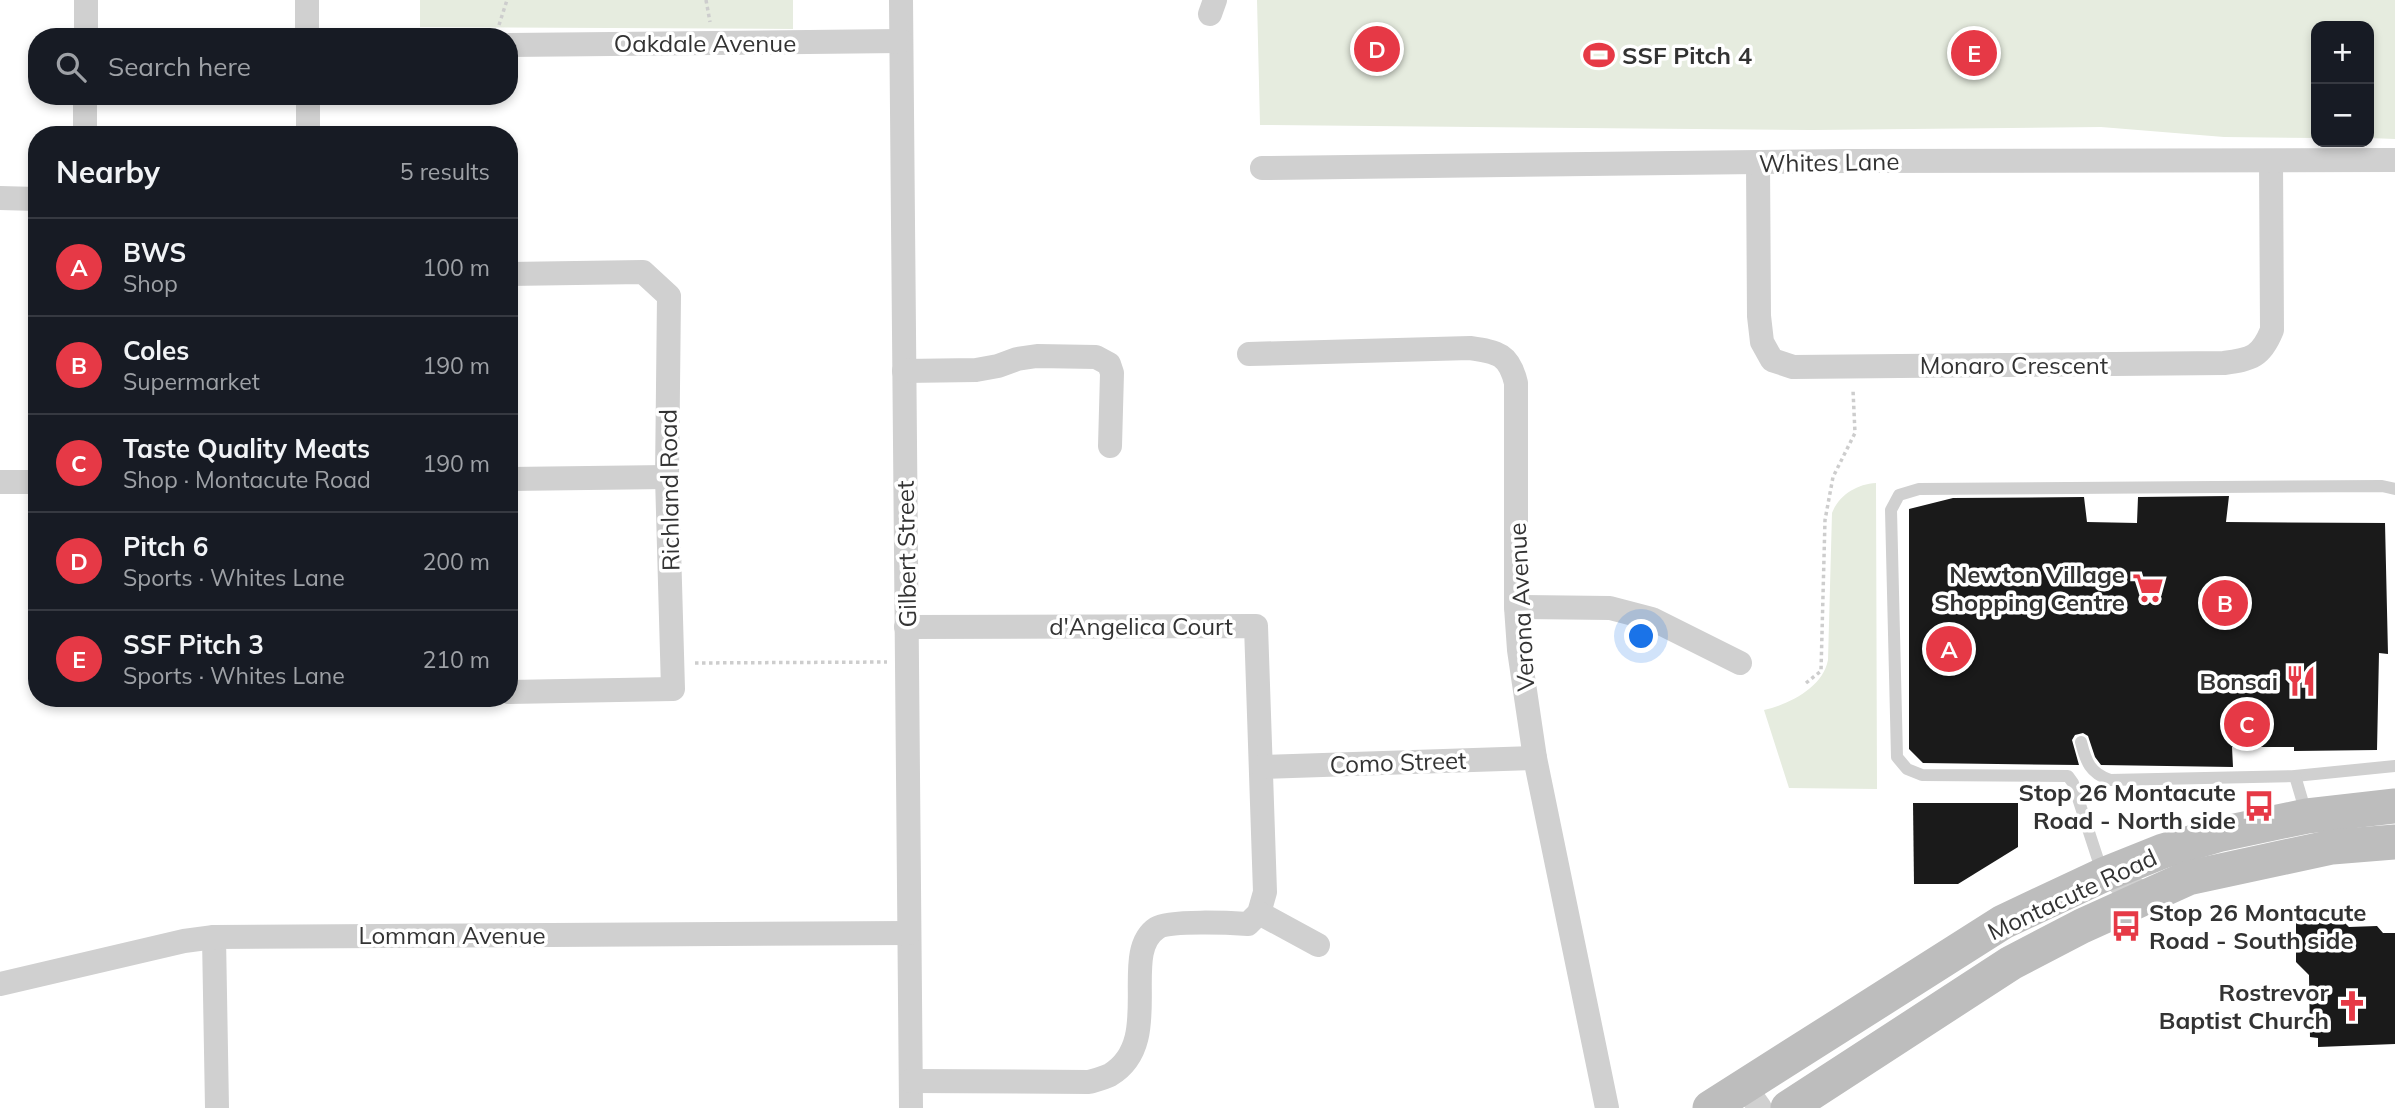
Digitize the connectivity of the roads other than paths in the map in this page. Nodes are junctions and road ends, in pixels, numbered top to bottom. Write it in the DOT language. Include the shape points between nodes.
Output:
graph roads {
  1 [pos="86,0"];
  2 [pos="307,0"];
  3 [pos="901,0"];
  4 [pos="86,28"];
  5 [pos="307,28"];
  6 [pos="901,41"];
  7 [pos="518,45"];
  8 [pos="85,105"];
  9 [pos="308,105"];
  10 [pos="85,126"];
  11 [pos="308,126"];
  12 [pos="2395,160"];
  13 [pos="2271,161"];
  14 [pos="1758,163"];
  15 [pos="1262,168"];
  16 [pos="0,198"];
  17 [pos="28,199"];
  18 [pos="518,274"];
  19 [pos="1249,354"];
  20 [pos="904,371"];
  21 [pos="1110,446"];
  22 [pos="667,477"];
  23 [pos="518,478"];
  24 [pos="0,482"];
  25 [pos="28,482"];
  26 [pos="2395,489"];
  27 [pos="1516,607"];
  28 [pos="906,627"];
  29 [pos="1740,663"];
  30 [pos="518,692"];
  31 [pos="2081,742"];
  32 [pos="1535,758"];
  33 [pos="2395,766"];
  34 [pos="1262,767"];
  35 [pos="2295,776"];
  36 [pos="2395,806"];
  37 [pos="2307,816"];
  38 [pos="2395,842"];
  39 [pos="2103,875"];
  40 [pos="2188,878"];
  41 [pos="1254,918"];
  42 [pos="909,933"];
  43 [pos="214,937"];
  44 [pos="1318,945"];
  45 [pos="0,985"];
  46 [pos="911,1081"];
  47 [pos="1752,1098"];
  48 [pos="216,1108"];
  49 [pos="911,1108"];
  50 [pos="1606,1108"];
  51 [pos="1710,1108"];
  52 [pos="1788,1108"];
  1 -- 4 [label="street"];
  2 -- 5 [label="street"];
  3 -- 6 [label="street, Gilbert Street"];
  6 -- 7 [label="street, Oakdale Avenue"];
  6 -- 20 [label="street, Gilbert Street"];
  8 -- 10 [label="street"];
  9 -- 11 [label="street"];
  12 -- 13 [label="street, Whites Lane"];
  13 -- 14 [label="street, Whites Lane"];
  13 -- 14 [label="street, Monaro Crescent" via="2272,330 2265,348 2248,359 2224,363 1793,367 1772,360 1762,342"];
  14 -- 15 [label="street, Whites Lane"];
  16 -- 17 [label="street"];
  18 -- 22 [label="street, Richland Road" via="643,272 669,296"];
  19 -- 27 [label="street, Verona Avenue" via="1470,348 1503,356 1516,383"];
  20 -- 21 [label="street" via="976,370 1037,356 1096,357 1109,364 1112,373"];
  20 -- 28 [label="street, Gilbert Street"];
  22 -- 23 [label="street"];
  22 -- 30 [label="street, Richland Road" via="673,689"];
  24 -- 25 [label="street"];
  26 -- 39 [label="lane" via="1919,489 1899,495 1891,510 1897,757 1907,769 1922,775 2068,776"];
  27 -- 29 [label="street" via="1610,608 1652,619"];
  27 -- 32 [label="street, Verona Avenue"];
  28 -- 34 [label="street, d'Angelica Court" via="1256,626"];
  28 -- 42 [label="street, Gilbert Street"];
  31 -- 35 [label="lane" via="2091,769 2110,780"];
  32 -- 34 [label="street, Como Street"];
  32 -- 50 [label="street, Verona Avenue"];
  33 -- 35 [label="lane"];
  34 -- 41 [label="street, d'Angelica Court" via="1265,892"];
  35 -- 37 [label="lane"];
  36 -- 37 [label="main road, Montacute Road"];
  37 -- 39 [label="main road, Montacute Road" via="2221,834"];
  38 -- 40 [label="main road, Montacute Road" via="2332,847"];
  39 -- 40 [label="lane" via="2118,890 2154,879"];
  39 -- 47 [label="main road, Montacute Road" via="2003,922"];
  40 -- 52 [label="main road, Montacute Road" via="2011,963"];
  41 -- 44 [label="street"];
  41 -- 46 [label="street" via="1159,926 1149,936 1142,950 1140,1028 1132,1050 1111,1074 1090,1082"];
  42 -- 43 [label="street, Lomman Avenue"];
  42 -- 46 [label="street, Gilbert Street"];
  43 -- 45 [label="street, Lomman Avenue"];
  43 -- 48 [label="street"];
  46 -- 49 [label="street, Gilbert Street"];
  47 -- 51 [label="main road, Montacute Road"];
}
